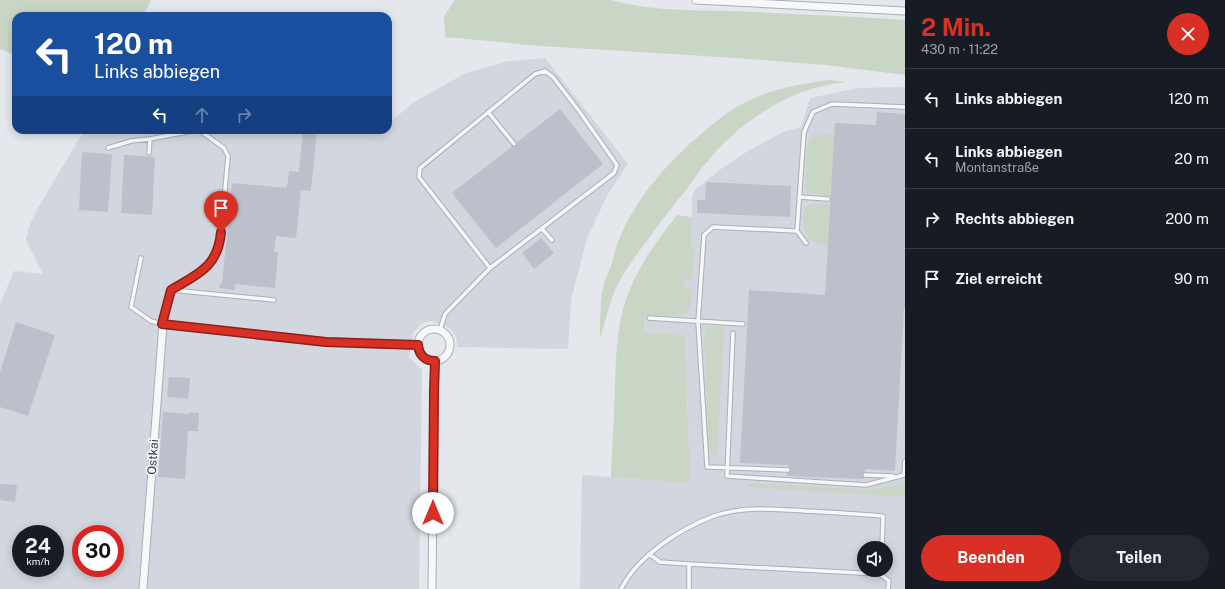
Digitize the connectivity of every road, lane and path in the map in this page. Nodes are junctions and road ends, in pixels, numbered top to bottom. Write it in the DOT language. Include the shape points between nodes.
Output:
graph roads {
  1 [pos="696,0"];
  2 [pos="905,11"];
  3 [pos="905,107"];
  4 [pos="488,112"];
  5 [pos="177,134"];
  6 [pos="204,134"];
  7 [pos="150,139"];
  8 [pos="514,144"];
  9 [pos="108,148"];
  10 [pos="149,154"];
  11 [pos="799,197"];
  12 [pos="828,200"];
  13 [pos="542,229"];
  14 [pos="797,231"];
  15 [pos="552,240"];
  16 [pos="806,242"];
  17 [pos="141,258"];
  18 [pos="490,268"];
  19 [pos="171,290"];
  20 [pos="274,300"];
  21 [pos="649,318"];
  22 [pos="698,322"];
  23 [pos="162,324"];
  24 [pos="743,324"];
  25 [pos="440,330"];
  26 [pos="733,333"];
  27 [pos="418,345"];
  28 [pos="435,361"];
  29 [pos="905,461"];
  30 [pos="727,468"];
  31 [pos="788,470"];
  32 [pos="864,475"];
  33 [pos="904,475"];
  34 [pos="898,476"];
  35 [pos="882,541"];
  36 [pos="649,554"];
  37 [pos="689,564"];
  38 [pos="857,571"];
  39 [pos="884,577"];
  40 [pos="143,589"];
  41 [pos="432,589"];
  42 [pos="621,589"];
  43 [pos="689,589"];
  44 [pos="888,589"];
  1 -- 2 [label="street"];
  3 -- 11 [label="lane" via="832,104 813,112 804,132"];
  4 -- 8 [label="lane"];
  4 -- 13 [label="lane" via="535,74 544,71 553,77 617,165 614,173"];
  4 -- 18 [label="lane" via="420,168 419,177"];
  5 -- 7 [label="lane"];
  6 -- 19 [label="lane" via="224,148 228,156 220,246 214,258 200,273"];
  7 -- 9 [label="lane" via="131,140"];
  7 -- 10 [label="lane"];
  11 -- 12 [label="lane"];
  11 -- 14 [label="lane"];
  13 -- 15 [label="lane"];
  13 -- 18 [label="lane"];
  14 -- 16 [label="lane"];
  14 -- 22 [label="lane" via="713,227 704,235"];
  17 -- 23 [label="lane" via="132,307 151,321"];
  18 -- 25 [label="lane" via="445,314"];
  19 -- 20 [label="lane"];
  19 -- 23 [label="lane"];
  21 -- 22 [label="lane"];
  22 -- 24 [label="lane"];
  22 -- 30 [label="lane" via="707,467"];
  23 -- 27 [label="street" via="326,342"];
  23 -- 40 [label="street, Ostkai"];
  25 -- 27 [label="street" via="424,332"];
  25 -- 28 [label="street" via="449,339 450,349 446,357"];
  26 -- 30 [label="lane"];
  27 -- 28 [label="street" via="425,358"];
  28 -- 41 [label="street"];
  29 -- 33 [label="lane"];
  30 -- 31 [label="lane"];
  30 -- 34 [label="lane" via="727,476 866,485"];
  32 -- 34 [label="lane"];
  33 -- 34 [label="lane"];
  35 -- 36 [label="lane" via="884,516 742,510 715,516 688,527"];
  36 -- 37 [label="lane" via="660,562"];
  36 -- 42 [label="lane" via="629,574"];
  37 -- 38 [label="lane"];
  37 -- 43 [label="lane"];
  39 -- 44 [label="lane" via="888,581"];
}
